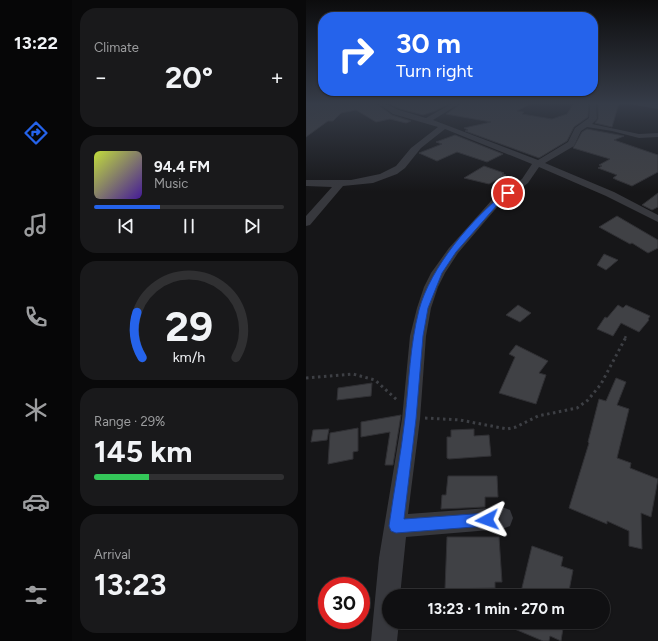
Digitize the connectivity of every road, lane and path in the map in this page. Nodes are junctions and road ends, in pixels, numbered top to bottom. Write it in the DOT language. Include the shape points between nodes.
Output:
graph roads {
  1 [pos="436,133"];
  2 [pos="461,133"];
  3 [pos="577,133"];
  4 [pos="627,133"];
  5 [pos="658,135"];
  6 [pos="537,164"];
  7 [pos="306,183"];
  8 [pos="339,185"];
  9 [pos="658,219"];
  10 [pos="306,223"];
  11 [pos="627,334"];
  12 [pos="306,378"];
  13 [pos="411,415"];
  14 [pos="502,518"];
  15 [pos="396,526"];
  16 [pos="384,641"];
  1 -- 8 [label="street" via="394,172"];
  2 -- 6 [label="street"];
  3 -- 6 [label="street" via="566,148"];
  4 -- 5 [label="street" via="639,136"];
  6 -- 9 [label="street" via="595,188"];
  6 -- 13 [label="street" via="525,181 495,203 472,228 438,273 424,308 418,336"];
  7 -- 8 [label="street"];
  8 -- 10 [label="street"];
  11 -- 13 [label="path" via="616,358 592,397 580,407 537,416 514,428"];
  12 -- 13 [label="path" via="354,374 375,380"];
  13 -- 15 [label="street"];
  14 -- 15 [label="street"];
  15 -- 16 [label="street"];
}
